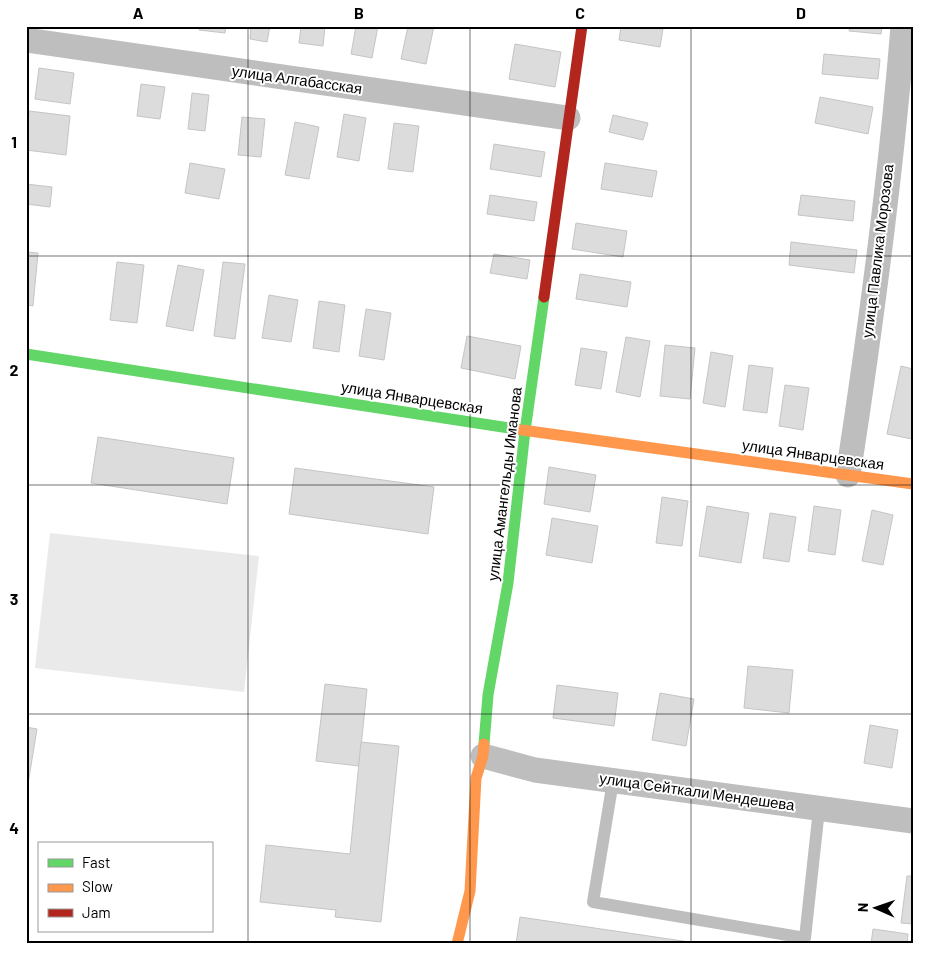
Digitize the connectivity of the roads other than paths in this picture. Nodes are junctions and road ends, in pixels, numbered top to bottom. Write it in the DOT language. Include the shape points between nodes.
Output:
graph roads {
  1 [pos="582,26"];
  2 [pos="903,26"];
  3 [pos="26,40"];
  4 [pos="568,118"];
  5 [pos="26,354"];
  6 [pos="524,430"];
  7 [pos="848,474"];
  8 [pos="913,484"];
  9 [pos="483,756"];
  10 [pos="613,781"];
  11 [pos="819,809"];
  12 [pos="913,822"];
  13 [pos="457,944"];
  1 -- 4 [label="street, улица Амангельды Иманова"];
  2 -- 7 [label="street, улица Павлика Морозова" via="897,105"];
  3 -- 4 [label="street, улица Алгабасская"];
  4 -- 6 [label="street, улица Амангельды Иманова"];
  5 -- 6 [label="street, улица Январцевская"];
  6 -- 7 [label="street, улица Январцевская"];
  6 -- 9 [label="street, улица Амангельды Иманова" via="508,583 488,694"];
  7 -- 8 [label="street, улица Январцевская"];
  9 -- 10 [label="street, улица Сейткали Мендешева" via="535,770"];
  9 -- 13 [label="street, улица Амангельды Иманова" via="476,778 470,891"];
  10 -- 11 [label="street, улица Сейткали Мендешева"];
  10 -- 11 [label="lane" via="593,902 805,938"];
  11 -- 12 [label="street, улица Сейткали Мендешева"];
}
